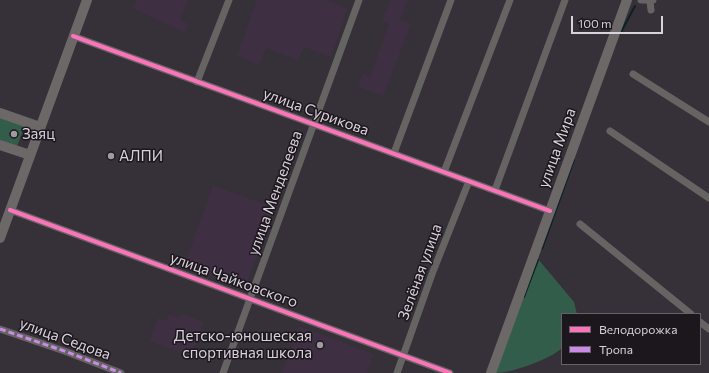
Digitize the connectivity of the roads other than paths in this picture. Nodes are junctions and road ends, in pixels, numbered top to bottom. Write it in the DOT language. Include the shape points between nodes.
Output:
graph roads {
  1 [pos="87,0"];
  2 [pos="229,0"];
  3 [pos="359,0"];
  4 [pos="451,0"];
  5 [pos="510,0"];
  6 [pos="565,0"];
  7 [pos="627,0"];
  8 [pos="640,0"];
  9 [pos="651,0"];
  10 [pos="651,10"];
  11 [pos="74,36"];
  12 [pos="633,74"];
  13 [pos="197,82"];
  14 [pos="0,113"];
  15 [pos="709,122"];
  16 [pos="314,124"];
  17 [pos="40,127"];
  18 [pos="610,131"];
  19 [pos="0,145"];
  20 [pos="394,153"];
  21 [pos="30,155"];
  22 [pos="444,172"];
  23 [pos="469,181"];
  24 [pos="495,190"];
  25 [pos="709,198"];
  26 [pos="10,210"];
  27 [pos="550,211"];
  28 [pos="580,224"];
  29 [pos="0,238"];
  30 [pos="250,299"];
  31 [pos="690,313"];
  32 [pos="701,323"];
  33 [pos="0,329"];
  34 [pos="709,329"];
  35 [pos="404,356"];
  36 [pos="121,373"];
  37 [pos="223,373"];
  38 [pos="397,373"];
  39 [pos="450,373"];
  40 [pos="491,373"];
  1 -- 11 [label="main road"];
  2 -- 13 [label="street"];
  3 -- 16 [label="street, улица Менделеева"];
  4 -- 20 [label="street"];
  5 -- 22 [label="street"];
  6 -- 24 [label="street"];
  7 -- 27 [label="main road, улица Мира"];
  8 -- 9 [label="street"];
  9 -- 10 [label="street"];
  11 -- 13 [label="street, улица Сурикова"];
  11 -- 17 [label="main road"];
  12 -- 15 [label="street"];
  13 -- 16 [label="street, улица Сурикова"];
  14 -- 17 [label="main road"];
  16 -- 20 [label="street, улица Сурикова"];
  16 -- 30 [label="street, улица Менделеева"];
  17 -- 21 [label="main road"];
  18 -- 25 [label="street"];
  19 -- 21 [label="main road"];
  20 -- 22 [label="street, улица Сурикова"];
  21 -- 26 [label="main road"];
  22 -- 23 [label="street, улица Сурикова"];
  23 -- 24 [label="street, улица Сурикова"];
  23 -- 35 [label="street, Зелёная улица" via="432,274"];
  24 -- 27 [label="street, улица Сурикова"];
  26 -- 29 [label="main road"];
  26 -- 30 [label="street, улица Чайковского"];
  27 -- 40 [label="main road, улица Мира"];
  28 -- 31 [label="street"];
  30 -- 35 [label="street, улица Чайковского"];
  30 -- 37 [label="street, улица Менделеева"];
  32 -- 34 [label="street"];
  33 -- 36 [label="street, улица Седова"];
  35 -- 38 [label="street, Зелёная улица"];
  35 -- 39 [label="street, улица Чайковского"];
}
